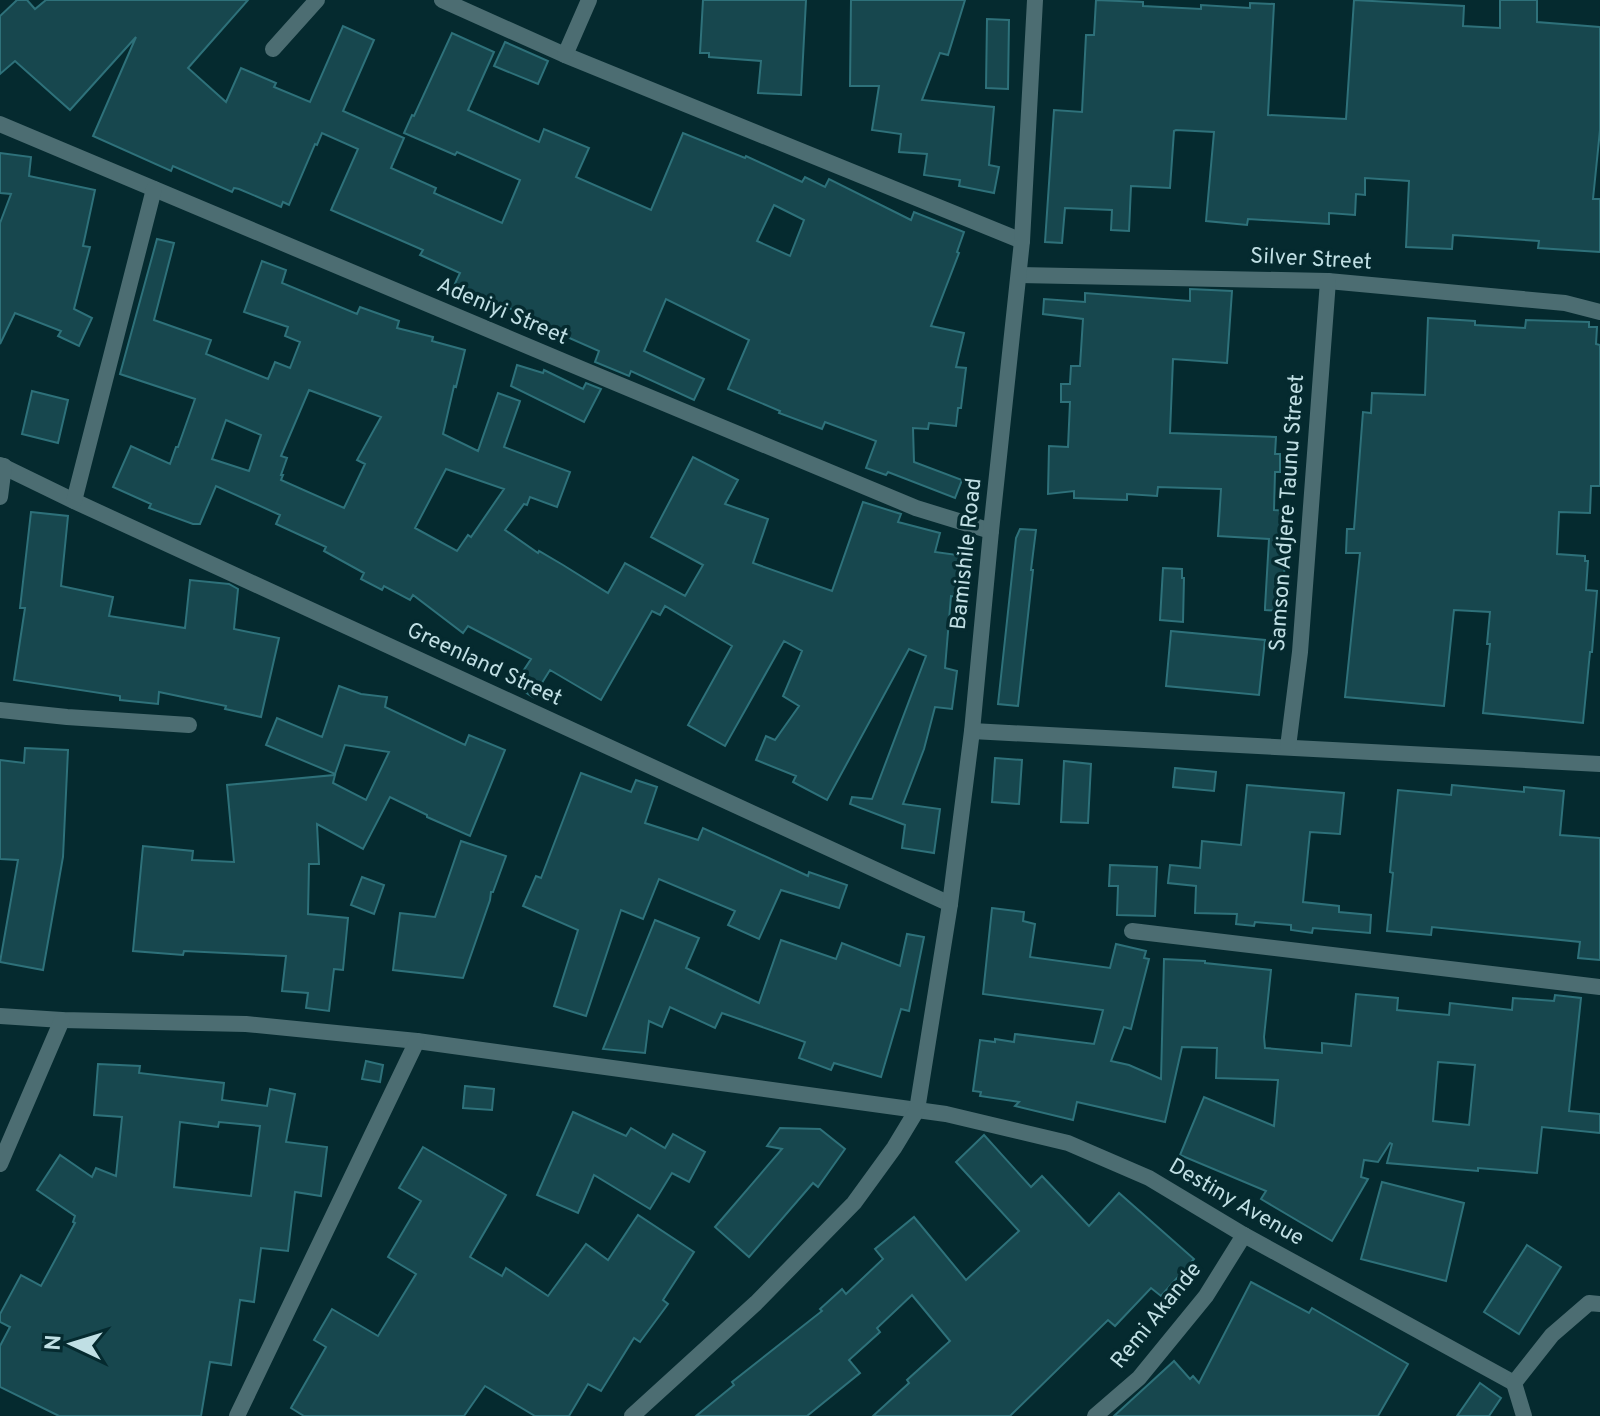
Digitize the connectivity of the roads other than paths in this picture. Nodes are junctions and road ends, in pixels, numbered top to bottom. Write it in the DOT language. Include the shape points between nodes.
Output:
graph roads {
  1 [pos="317,0"];
  2 [pos="442,0"];
  3 [pos="589,0"];
  4 [pos="1035,0"];
  5 [pos="273,49"];
  6 [pos="565,55"];
  7 [pos="0,124"];
  8 [pos="154,189"];
  9 [pos="1022,241"];
  10 [pos="1019,275"];
  11 [pos="1328,281"];
  12 [pos="1600,312"];
  13 [pos="2,466"];
  14 [pos="0,497"];
  15 [pos="74,501"];
  16 [pos="991,531"];
  17 [pos="0,710"];
  18 [pos="189,725"];
  19 [pos="972,731"];
  20 [pos="1288,747"];
  21 [pos="1600,764"];
  22 [pos="950,904"];
  23 [pos="1132,931"];
  24 [pos="1600,987"];
  25 [pos="0,1016"];
  26 [pos="62,1020"];
  27 [pos="417,1041"];
  28 [pos="917,1110"];
  29 [pos="0,1164"];
  30 [pos="1244,1235"];
  31 [pos="1600,1304"];
  32 [pos="1514,1383"];
  33 [pos="237,1416"];
  34 [pos="632,1416"];
  35 [pos="1095,1416"];
  36 [pos="1524,1416"];
  1 -- 5 [label="street"];
  2 -- 6 [label="street"];
  3 -- 6 [label="street"];
  4 -- 9 [label="street, Bamishile Road"];
  6 -- 9 [label="street"];
  7 -- 8 [label="street, Adeniyi Street"];
  8 -- 15 [label="street"];
  8 -- 16 [label="street, Adeniyi Street" via="916,508"];
  9 -- 10 [label="street, Bamishile Road"];
  10 -- 11 [label="street, Silver Street"];
  10 -- 16 [label="street, Bamishile Road"];
  11 -- 12 [label="street, Silver Street" via="1565,303"];
  11 -- 20 [label="street, Samson Adjere Taunu Street"];
  13 -- 14 [label="street"];
  13 -- 15 [label="street, Greenland Street"];
  15 -- 22 [label="street, Greenland Street"];
  16 -- 19 [label="street, Bamishile Road"];
  17 -- 18 [label="street"];
  19 -- 20 [label="street"];
  19 -- 22 [label="street, Bamishile Road"];
  20 -- 21 [label="street"];
  22 -- 28 [label="street, Bamishile Road"];
  23 -- 24 [label="street"];
  25 -- 26 [label="street, Destiny Avenue"];
  26 -- 27 [label="street, Destiny Avenue" via="246,1024"];
  26 -- 29 [label="street"];
  27 -- 28 [label="street, Destiny Avenue"];
  27 -- 33 [label="street"];
  28 -- 30 [label="street, Destiny Avenue" via="1068,1143 1149,1178"];
  28 -- 34 [label="street" via="854,1203 756,1303"];
  30 -- 32 [label="street, Destiny Avenue"];
  30 -- 35 [label="street, Remi Akande" via="1206,1296 1139,1378"];
  31 -- 32 [label="street" via="1589,1303 1552,1335"];
  32 -- 36 [label="street"];
}
